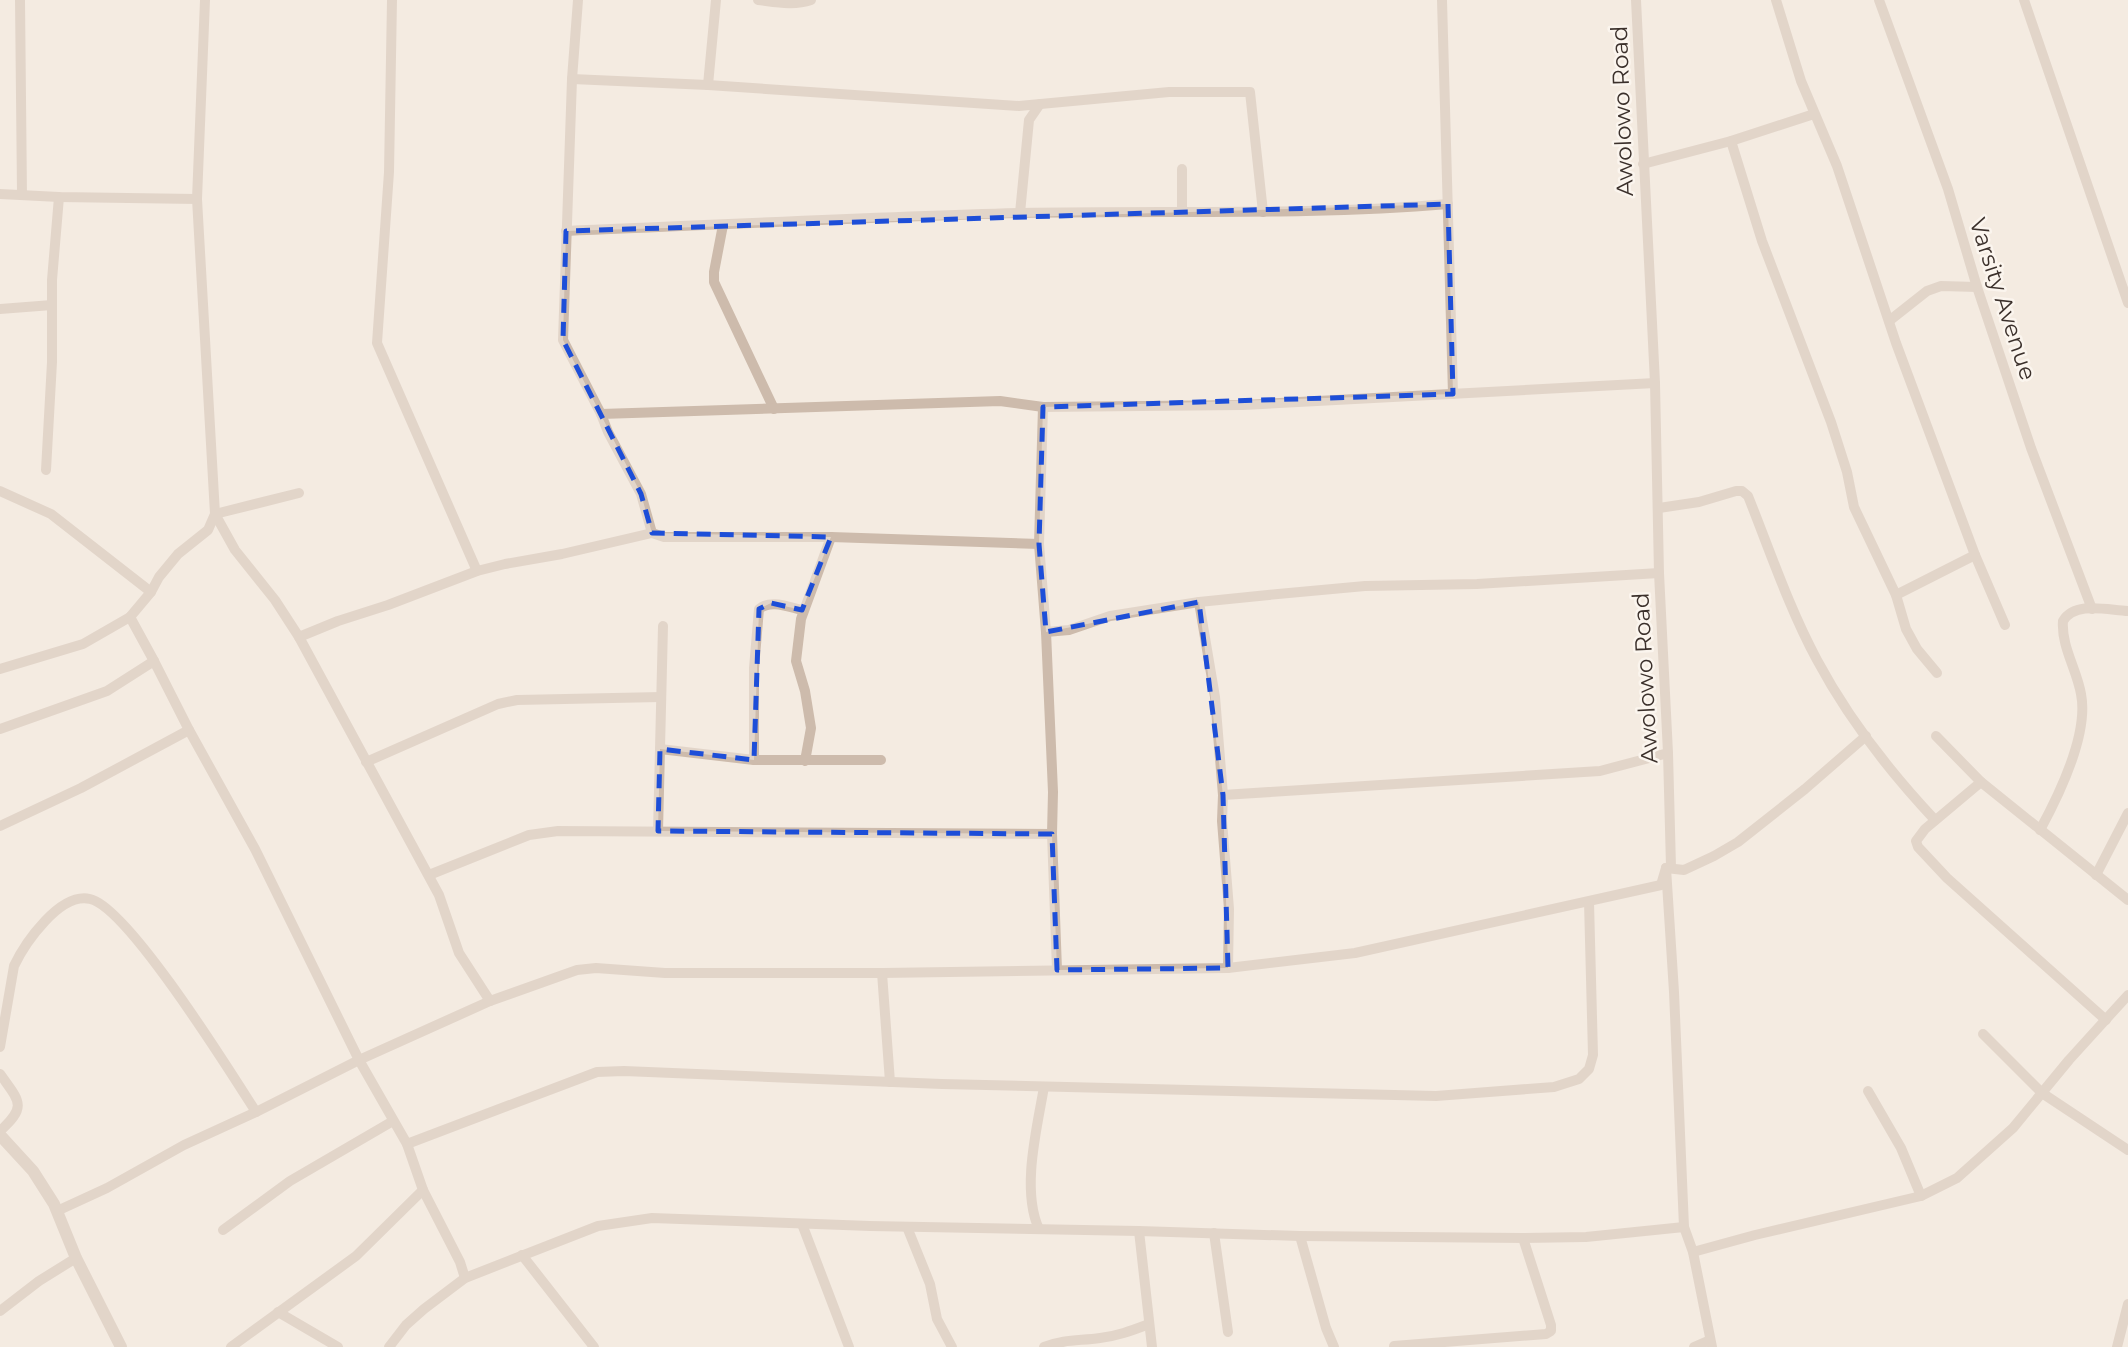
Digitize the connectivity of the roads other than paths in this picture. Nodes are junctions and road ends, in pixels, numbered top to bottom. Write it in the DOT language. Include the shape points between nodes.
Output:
graph roads {
  1 [pos="20,0"];
  2 [pos="205,0"];
  3 [pos="392,0"];
  4 [pos="578,0"];
  5 [pos="716,0"];
  6 [pos="758,0"];
  7 [pos="811,0"];
  8 [pos="1442,0"];
  9 [pos="1636,0"];
  10 [pos="1776,0"];
  11 [pos="1879,0"];
  12 [pos="2024,0"];
  13 [pos="572,79"];
  14 [pos="708,85"];
  15 [pos="1040,104"];
  16 [pos="1018,106"];
  17 [pos="1814,114"];
  18 [pos="1029,120"];
  19 [pos="1731,141"];
  20 [pos="1643,164"];
  21 [pos="1182,169"];
  22 [pos="0,194"];
  23 [pos="22,194"];
  24 [pos="59,197"];
  25 [pos="197,199"];
  26 [pos="1448,204"];
  27 [pos="1182,212"];
  28 [pos="1263,212"];
  29 [pos="1020,214"];
  30 [pos="723,225"];
  31 [pos="566,231"];
  32 [pos="1977,287"];
  33 [pos="2128,303"];
  34 [pos="52,305"];
  35 [pos="0,309"];
  36 [pos="1889,321"];
  37 [pos="1655,383"];
  38 [pos="1453,394"];
  39 [pos="1043,407"];
  40 [pos="774,409"];
  41 [pos="601,414"];
  42 [pos="46,470"];
  43 [pos="0,491"];
  44 [pos="299,493"];
  45 [pos="1658,509"];
  46 [pos="215,514"];
  47 [pos="652,533"];
  48 [pos="831,537"];
  49 [pos="1039,544"];
  50 [pos="1975,555"];
  51 [pos="477,571"];
  52 [pos="1659,573"];
  53 [pos="151,592"];
  54 [pos="1896,595"];
  55 [pos="1199,602"];
  56 [pos="2092,609"];
  57 [pos="802,610"];
  58 [pos="2128,611"];
  59 [pos="130,617"];
  60 [pos="2005,625"];
  61 [pos="663,626"];
  62 [pos="1046,632"];
  63 [pos="299,637"];
  64 [pos="155,661"];
  65 [pos="0,669"];
  66 [pos="1937,673"];
  67 [pos="661,697"];
  68 [pos="0,729"];
  69 [pos="189,730"];
  70 [pos="1866,736"];
  71 [pos="1936,736"];
  72 [pos="660,749"];
  73 [pos="1668,753"];
  74 [pos="754,760"];
  75 [pos="881,760"];
  76 [pos="804,761"];
  77 [pos="366,762"];
  78 [pos="1981,782"];
  79 [pos="1223,795"];
  80 [pos="2128,813"];
  81 [pos="1936,820"];
  82 [pos="0,826"];
  83 [pos="658,831"];
  84 [pos="2040,831"];
  85 [pos="1052,834"];
  86 [pos="1667,867"];
  87 [pos="429,875"];
  88 [pos="2096,875"];
  89 [pos="2128,900"];
  90 [pos="1589,902"];
  91 [pos="1228,968"];
  92 [pos="1057,970"];
  93 [pos="882,973"];
  94 [pos="2128,995"];
  95 [pos="490,1001"];
  96 [pos="2106,1020"];
  97 [pos="1983,1034"];
  98 [pos="0,1047"];
  99 [pos="359,1060"];
  100 [pos="0,1074"];
  101 [pos="890,1082"];
  102 [pos="1044,1087"];
  103 [pos="1868,1091"];
  104 [pos="2042,1093"];
  105 [pos="256,1112"];
  106 [pos="393,1121"];
  107 [pos="0,1133"];
  108 [pos="407,1144"];
  109 [pos="2128,1150"];
  110 [pos="423,1189"];
  111 [pos="1921,1196"];
  112 [pos="57,1211"];
  113 [pos="1034,1217"];
  114 [pos="802,1224"];
  115 [pos="907,1227"];
  116 [pos="1684,1227"];
  117 [pos="1014,1229"];
  118 [pos="1040,1229"];
  119 [pos="223,1230"];
  120 [pos="1139,1231"];
  121 [pos="1214,1233"];
  122 [pos="1300,1236"];
  123 [pos="1523,1238"];
  124 [pos="1693,1252"];
  125 [pos="522,1255"];
  126 [pos="76,1258"];
  127 [pos="464,1278"];
  128 [pos="2128,1304"];
  129 [pos="0,1311"];
  130 [pos="278,1312"];
  131 [pos="1149,1324"];
  132 [pos="1228,1332"];
  133 [pos="320,1338"];
  134 [pos="1711,1344"];
  135 [pos="1394,1346"];
  136 [pos="121,1347"];
  137 [pos="231,1347"];
  138 [pos="309,1347"];
  139 [pos="338,1347"];
  140 [pos="389,1347"];
  141 [pos="594,1347"];
  142 [pos="849,1347"];
  143 [pos="952,1347"];
  144 [pos="1044,1347"];
  145 [pos="1152,1347"];
  146 [pos="1334,1347"];
  147 [pos="1694,1347"];
  148 [pos="2117,1347"];
  1 -- 23 [label="street"];
  2 -- 25 [label="street"];
  3 -- 51 [label="street" via="389,172 377,343"];
  4 -- 13 [label="street"];
  5 -- 14 [label="street"];
  6 -- 7 [label="street"];
  8 -- 26 [label="street"];
  9 -- 20 [label="street, Awolowo Road"];
  10 -- 17 [label="street"];
  11 -- 32 [label="street, Varsity Avenue" via="1948,189"];
  12 -- 33 [label="street"];
  13 -- 14 [label="street"];
  13 -- 31 [label="street"];
  14 -- 16 [label="street"];
  15 -- 16 [label="street"];
  15 -- 18 [label="street"];
  15 -- 28 [label="street" via="1169,92 1250,92"];
  16 -- 18 [label="street"];
  17 -- 19 [label="street"];
  17 -- 36 [label="street" via="1838,166"];
  18 -- 29 [label="street"];
  19 -- 20 [label="street"];
  19 -- 54 [label="street" via="1762,241 1835,435 1854,507"];
  20 -- 37 [label="street, Awolowo Road"];
  21 -- 27 [label="street"];
  22 -- 23 [label="street"];
  23 -- 24 [label="street"];
  24 -- 25 [label="street"];
  24 -- 34 [label="street"];
  25 -- 46 [label="street"];
  26 -- 28 [label="street"];
  26 -- 38 [label="street"];
  27 -- 28 [label="street"];
  27 -- 29 [label="street"];
  29 -- 30 [label="street"];
  30 -- 31 [label="street"];
  30 -- 40 [label="street" via="714,282"];
  31 -- 41 [label="street" via="563,340"];
  32 -- 36 [label="street" via="1941,286 1927,291"];
  32 -- 56 [label="street, Varsity Avenue"];
  34 -- 35 [label="street"];
  34 -- 42 [label="street"];
  36 -- 50 [label="street"];
  37 -- 38 [label="street"];
  37 -- 45 [label="street, Awolowo Road"];
  38 -- 39 [label="street" via="1243,405"];
  39 -- 40 [label="street" via="1000,401"];
  39 -- 49 [label="street"];
  40 -- 41 [label="street"];
  41 -- 47 [label="street" via="641,494"];
  43 -- 53 [label="street" via="51,514"];
  44 -- 46 [label="street"];
  45 -- 52 [label="street, Awolowo Road"];
  45 -- 70 [label="street" via="1736,491 1748,496 1816,659"];
  46 -- 53 [label="street" via="208,530 178,554"];
  46 -- 63 [label="street" via="235,550"];
  47 -- 48 [label="street" via="664,537"];
  47 -- 51 [label="street"];
  48 -- 49 [label="street"];
  48 -- 57 [label="street"];
  49 -- 62 [label="street"];
  50 -- 54 [label="street"];
  50 -- 60 [label="street"];
  51 -- 63 [label="street"];
  52 -- 55 [label="street" via="1365,586"];
  52 -- 73 [label="street, Awolowo Road"];
  53 -- 59 [label="street"];
  54 -- 66 [label="street" via="1906,629"];
  55 -- 62 [label="street"];
  55 -- 79 [label="street" via="1215,696"];
  56 -- 58 [label="street"];
  56 -- 84 [label="street" via="2072,610 2063,621 2083,714 2057,799"];
  57 -- 74 [label="street" via="771,603 759,609"];
  57 -- 76 [label="street" via="796,661 811,728"];
  59 -- 64 [label="street"];
  59 -- 65 [label="street" via="83,644"];
  61 -- 67 [label="street"];
  62 -- 85 [label="street"];
  63 -- 77 [label="street"];
  64 -- 68 [label="street" via="107,691"];
  64 -- 69 [label="street"];
  67 -- 72 [label="street"];
  67 -- 77 [label="street" via="498,704"];
  69 -- 82 [label="street"];
  69 -- 99 [label="street" via="256,849"];
  70 -- 81 [label="street"];
  70 -- 86 [label="street" via="1738,842 1684,870"];
  71 -- 78 [label="street"];
  72 -- 74 [label="street"];
  72 -- 83 [label="street"];
  73 -- 79 [label="street" via="1600,771"];
  73 -- 86 [label="street, Awolowo Road" via="1671,867"];
  74 -- 76 [label="street"];
  75 -- 76 [label="street"];
  77 -- 87 [label="street"];
  78 -- 81 [label="street"];
  78 -- 84 [label="street"];
  79 -- 91 [label="street"];
  80 -- 88 [label="street"];
  81 -- 96 [label="street" via="1920,835 1918,847"];
  83 -- 85 [label="street"];
  83 -- 87 [label="street" via="529,835"];
  84 -- 88 [label="street"];
  85 -- 92 [label="street"];
  86 -- 90 [label="street" via="1661,885"];
  86 -- 116 [label="street, Awolowo Road"];
  87 -- 95 [label="street" via="458,953"];
  88 -- 89 [label="street"];
  90 -- 91 [label="street" via="1355,953"];
  90 -- 102 [label="street" via="1593,1055 1589,1069 1579,1079 1554,1087 1436,1096"];
  91 -- 92 [label="street"];
  92 -- 93 [label="street"];
  93 -- 95 [label="street" via="665,973 596,968 577,970"];
  93 -- 101 [label="street"];
  94 -- 96 [label="street"];
  95 -- 99 [label="street"];
  96 -- 104 [label="street"];
  97 -- 104 [label="street"];
  98 -- 105 [label="street" via="19,955 63,906 81,898 92,899 106,907 156,965"];
  99 -- 105 [label="street"];
  99 -- 106 [label="street"];
  100 -- 107 [label="street" via="19,1107"];
  101 -- 102 [label="street"];
  101 -- 108 [label="street" via="597,1072"];
  102 -- 113 [label="street" via="1032,1165"];
  103 -- 111 [label="street" via="1901,1148"];
  104 -- 109 [label="street"];
  104 -- 111 [label="street" via="1976,1163"];
  105 -- 112 [label="street"];
  106 -- 108 [label="street"];
  106 -- 119 [label="street" via="290,1181"];
  107 -- 112 [label="street" via="33,1171"];
  108 -- 110 [label="street"];
  110 -- 127 [label="street"];
  110 -- 130 [label="street" via="356,1256"];
  111 -- 124 [label="street"];
  112 -- 126 [label="street"];
  113 -- 117 [label="street"];
  113 -- 118 [label="street"];
  114 -- 115 [label="street"];
  114 -- 125 [label="street" via="652,1218 598,1226"];
  114 -- 142 [label="street"];
  115 -- 117 [label="street"];
  115 -- 143 [label="street" via="930,1284 937,1319"];
  116 -- 123 [label="street"];
  116 -- 124 [label="street, Awolowo Road"];
  117 -- 118 [label="street"];
  118 -- 120 [label="street"];
  120 -- 121 [label="street"];
  120 -- 131 [label="street"];
  121 -- 122 [label="street"];
  121 -- 132 [label="street"];
  122 -- 123 [label="street"];
  122 -- 146 [label="street"];
  123 -- 135 [label="street" via="1551,1331"];
  124 -- 134 [label="street, Awolowo Road"];
  125 -- 127 [label="street"];
  125 -- 141 [label="street"];
  126 -- 129 [label="street"];
  126 -- 136 [label="street"];
  127 -- 140 [label="street" via="406,1325"];
  128 -- 148 [label="street"];
  130 -- 133 [label="street"];
  130 -- 137 [label="street"];
  131 -- 144 [label="street" via="1126,1333"];
  131 -- 145 [label="street"];
  133 -- 138 [label="street"];
  133 -- 139 [label="street"];
  134 -- 147 [label="street"];
}
